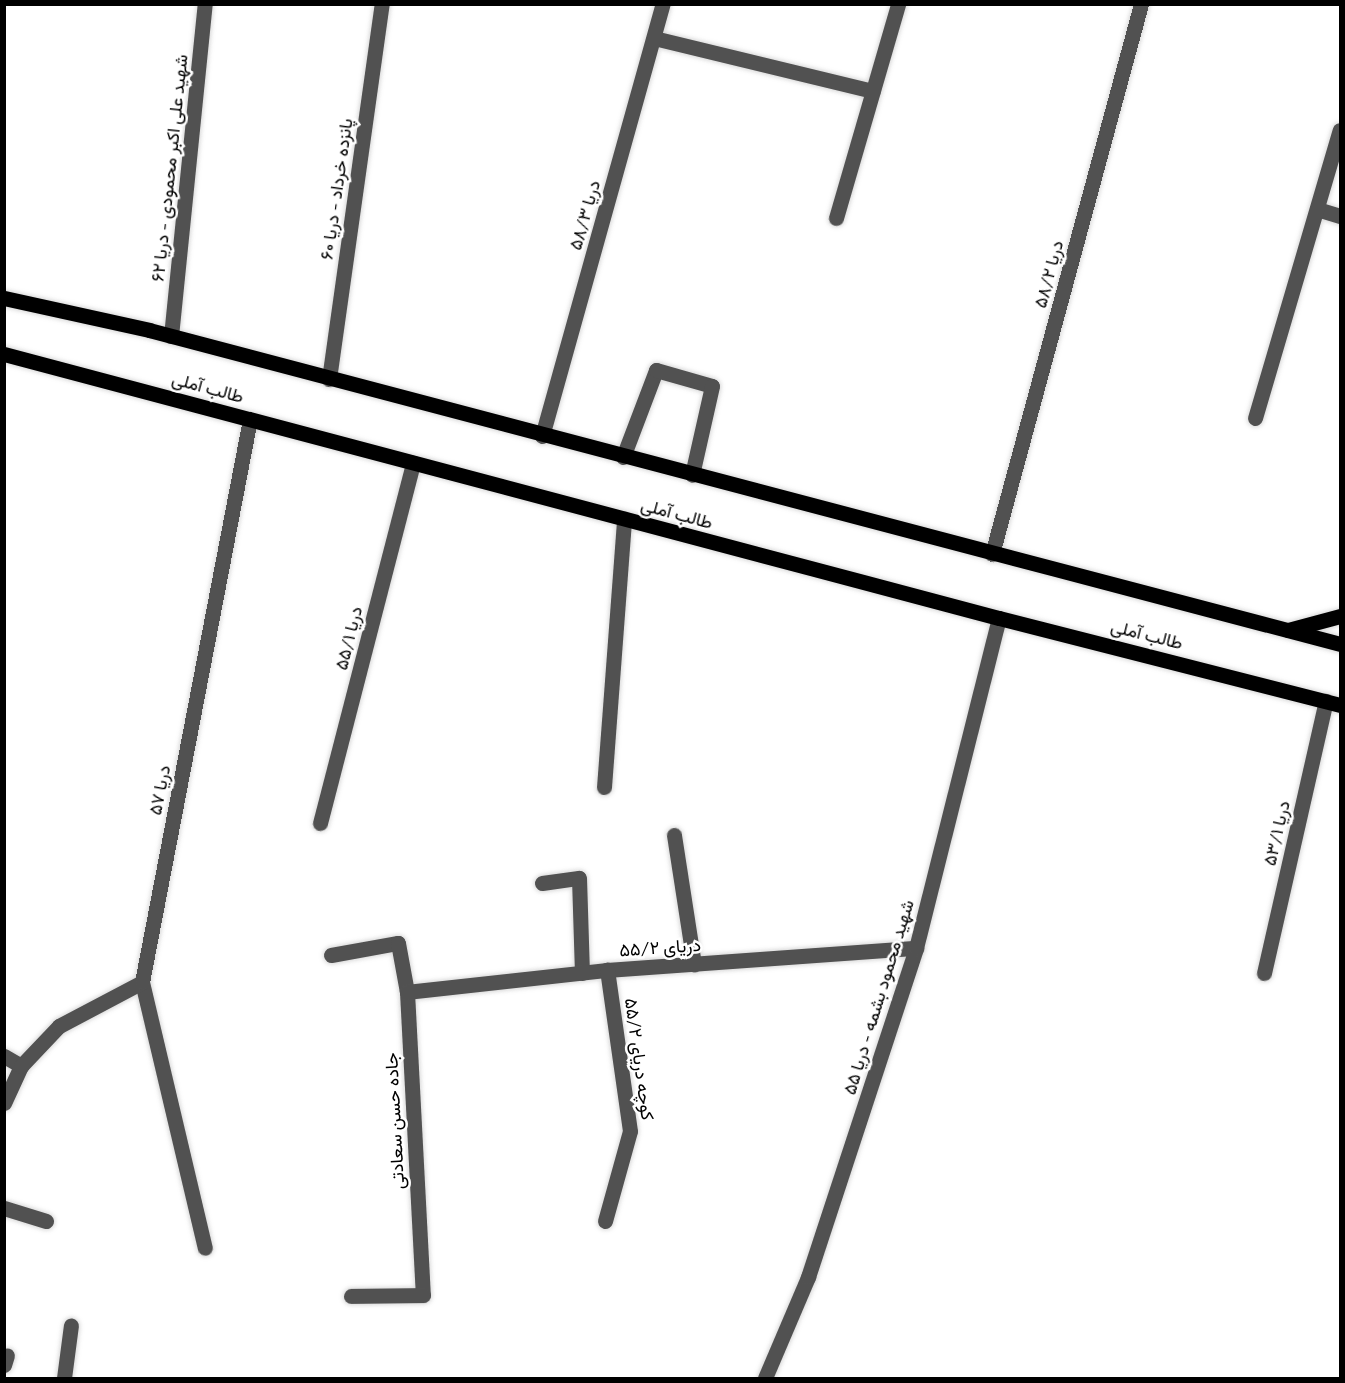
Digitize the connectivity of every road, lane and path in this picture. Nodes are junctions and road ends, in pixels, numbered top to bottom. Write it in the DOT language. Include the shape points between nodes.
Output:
graph roads {
  1 [pos="205,4"];
  2 [pos="382,4"];
  3 [pos="663,4"];
  4 [pos="898,4"];
  5 [pos="1141,4"];
  6 [pos="654,38"];
  7 [pos="873,92"];
  8 [pos="1341,130"];
  9 [pos="1317,209"];
  10 [pos="1341,216"];
  11 [pos="836,218"];
  12 [pos="4,298"];
  13 [pos="171,336"];
  14 [pos="4,354"];
  15 [pos="329,379"];
  16 [pos="1255,418"];
  17 [pos="250,419"];
  18 [pos="542,436"];
  19 [pos="623,457"];
  20 [pos="413,463"];
  21 [pos="692,475"];
  22 [pos="624,519"];
  23 [pos="992,554"];
  24 [pos="1341,616"];
  25 [pos="999,618"];
  26 [pos="1287,630"];
  27 [pos="1341,644"];
  28 [pos="1333,703"];
  29 [pos="604,787"];
  30 [pos="320,823"];
  31 [pos="674,835"];
  32 [pos="542,883"];
  33 [pos="916,948"];
  34 [pos="331,955"];
  35 [pos="694,964"];
  36 [pos="608,970"];
  37 [pos="582,973"];
  38 [pos="1264,973"];
  39 [pos="142,982"];
  40 [pos="407,992"];
  41 [pos="4,1056"];
  42 [pos="21,1066"];
  43 [pos="4,1103"];
  44 [pos="4,1208"];
  45 [pos="46,1221"];
  46 [pos="604,1221"];
  47 [pos="205,1248"];
  48 [pos="351,1296"];
  49 [pos="71,1325"];
  50 [pos="64,1378"];
  51 [pos="765,1378"];
  1 -- 13 [label="street, شهید علی اکبر محمودی - دریا ۶۲"];
  2 -- 15 [label="street, پانزده خرداد - دریا ۶۰"];
  3 -- 6 [label="street, دریا ۵۸/۳"];
  4 -- 7 [label="street"];
  5 -- 23 [label="street, دریا ۵۸/۲"];
  6 -- 7 [label="street"];
  6 -- 18 [label="street, دریا ۵۸/۳"];
  7 -- 11 [label="street"];
  8 -- 9 [label="street"];
  9 -- 10 [label="street"];
  9 -- 16 [label="street"];
  12 -- 13 [label="main road"];
  13 -- 15 [label="main road"];
  14 -- 17 [label="main road, طالب آملی"];
  15 -- 18 [label="main road"];
  17 -- 20 [label="main road, طالب آملی"];
  17 -- 39 [label="street, دریا ۵۷"];
  18 -- 19 [label="main road"];
  19 -- 21 [label="main road"];
  19 -- 21 [label="street" via="656,370 712,386"];
  20 -- 22 [label="main road, طالب آملی"];
  20 -- 30 [label="street, دریا ۵۵/۱"];
  21 -- 23 [label="main road"];
  22 -- 25 [label="main road, طالب آملی"];
  22 -- 29 [label="street"];
  23 -- 26 [label="main road"];
  24 -- 26 [label="main road"];
  25 -- 28 [label="main road, طالب آملی"];
  25 -- 33 [label="street, شهید محمود بشمه - دریا ۵۵"];
  26 -- 27 [label="main road"];
  28 -- 38 [label="street, دریا ۵۳/۱"];
  31 -- 35 [label="street"];
  32 -- 37 [label="street" via="579,878"];
  33 -- 35 [label="street, دریای ۵۵/۲"];
  33 -- 51 [label="street, شهید محمود بشمه - دریا ۵۵" via="808,1277"];
  34 -- 40 [label="street, جاده حسن سعادتی" via="398,943"];
  35 -- 36 [label="street, دریای ۵۵/۲"];
  36 -- 37 [label="street, دریای ۵۵/۲"];
  36 -- 46 [label="street, کوچه دریای ۵۵/۲" via="630,1131"];
  37 -- 40 [label="street, دریای ۵۵/۲"];
  39 -- 42 [label="street" via="59,1026"];
  39 -- 47 [label="street"];
  40 -- 48 [label="street, جاده حسن سعادتی" via="423,1295"];
  41 -- 42 [label="street"];
  42 -- 43 [label="street"];
  44 -- 45 [label="street"];
  49 -- 50 [label="street"];
}
